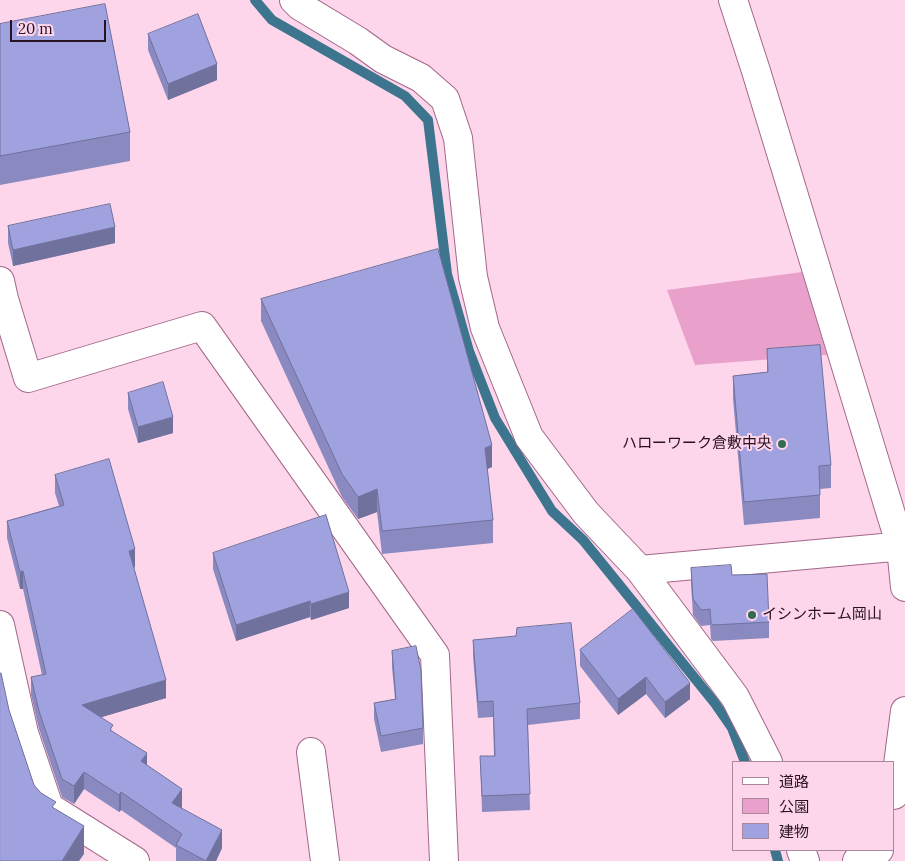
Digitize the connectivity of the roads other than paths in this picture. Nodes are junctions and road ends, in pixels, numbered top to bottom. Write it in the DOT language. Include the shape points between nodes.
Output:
graph roads {
  1 [pos="294,0"];
  2 [pos="732,0"];
  3 [pos="1,293"];
  4 [pos="903,546"];
  5 [pos="640,570"];
  6 [pos="905,586"];
  7 [pos="0,625"];
  8 [pos="905,711"];
  9 [pos="311,752"];
  10 [pos="767,761"];
  11 [pos="895,787"];
  12 [pos="877,851"];
  13 [pos="136,861"];
  14 [pos="325,861"];
  15 [pos="444,861"];
  16 [pos="857,861"];
  1 -- 5 [label="street" via="383,59 421,78 445,99 458,138 473,277 485,328 529,437 586,513"];
  2 -- 4 [label="street"];
  3 -- 15 [label="street" via="28,378 202,326 435,655"];
  4 -- 5 [label="street"];
  4 -- 6 [label="street"];
  5 -- 10 [label="street" via="735,697"];
  7 -- 13 [label="street" via="24,733 49,807"];
  8 -- 11 [label="street"];
  9 -- 14 [label="street"];
  12 -- 16 [label="street"];
}
